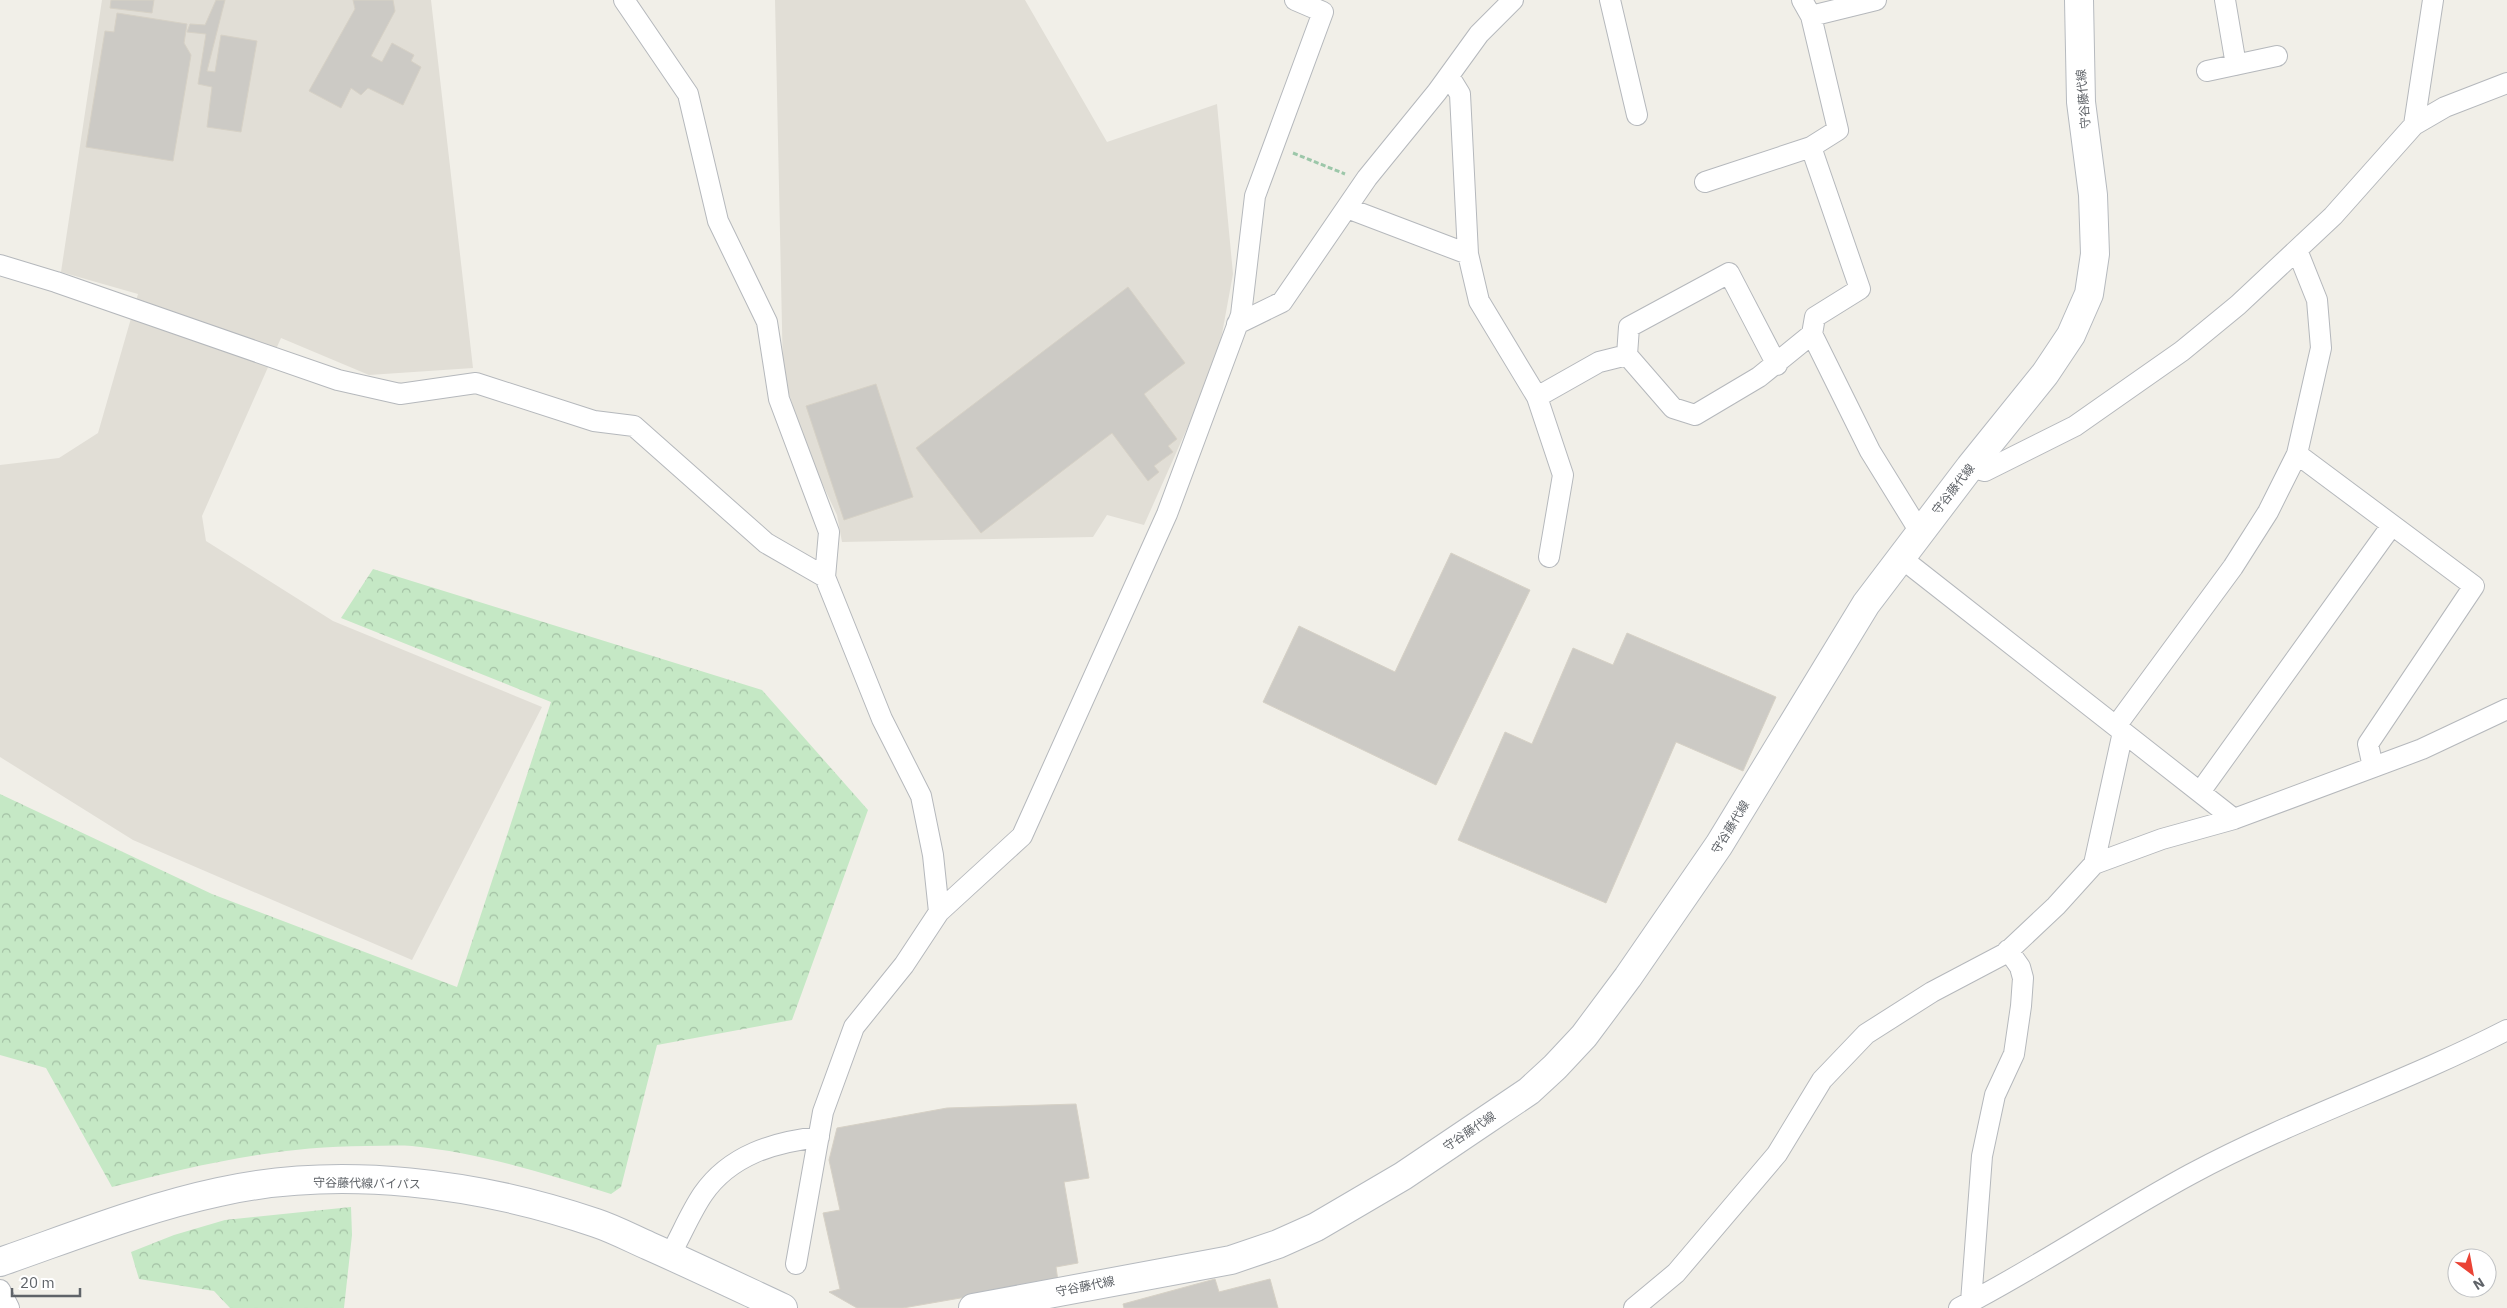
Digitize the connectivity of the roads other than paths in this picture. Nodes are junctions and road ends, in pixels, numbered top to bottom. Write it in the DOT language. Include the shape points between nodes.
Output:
graph roads {
  1 [pos="624,0"];
  2 [pos="1295,0"];
  3 [pos="1513,0"];
  4 [pos="1610,0"];
  5 [pos="1876,0"];
  6 [pos="2079,0"];
  7 [pos="2226,0"];
  8 [pos="2435,3"];
  9 [pos="1326,6"];
  10 [pos="1807,8"];
  11 [pos="2277,56"];
  12 [pos="2236,65"];
  13 [pos="2207,71"];
  14 [pos="1449,76"];
  15 [pos="2507,83"];
  16 [pos="1637,115"];
  17 [pos="2414,125"];
  18 [pos="1812,146"];
  19 [pos="1704,182"];
  20 [pos="1347,208"];
  21 [pos="2297,250"];
  22 [pos="1468,254"];
  23 [pos="0,265"];
  24 [pos="1237,324"];
  25 [pos="1812,334"];
  26 [pos="1627,355"];
  27 [pos="1777,365"];
  28 [pos="1537,397"];
  29 [pos="2297,454"];
  30 [pos="1970,467"];
  31 [pos="2392,525"];
  32 [pos="1920,532"];
  33 [pos="1549,557"];
  34 [pos="1900,558"];
  35 [pos="824,577"];
  36 [pos="2507,709"];
  37 [pos="2119,729"];
  38 [pos="2373,766"];
  39 [pos="2200,792"];
  40 [pos="2234,819"];
  41 [pos="2094,864"];
  42 [pos="939,912"];
  43 [pos="2008,950"];
  44 [pos="2507,1030"];
  45 [pos="819,1137"];
  46 [pos="670,1255"];
  47 [pos="0,1262"];
  48 [pos="796,1264"];
  49 [pos="0,1290"];
  50 [pos="769,1305"];
  51 [pos="1965,1305"];
  52 [pos="9,1308"];
  53 [pos="973,1308"];
  54 [pos="1634,1308"];
  1 -- 35 [label="street" via="688,94 718,221 767,322 779,399 829,532"];
  2 -- 9 [label="street"];
  3 -- 14 [label="street" via="1479,34"];
  4 -- 16 [label="street"];
  5 -- 10 [label="street"];
  6 -- 30 [label="main road, 守谷藤代線" via="2081,102 2094,195 2095,254 2089,294 2071,335 2045,374"];
  7 -- 12 [label="street"];
  8 -- 17 [label="street"];
  9 -- 24 [label="street" via="1255,196"];
  10 -- 18 [label="street" via="1838,130"];
  11 -- 12 [label="street"];
  12 -- 13 [label="street"];
  14 -- 20 [label="street"];
  14 -- 22 [label="street" via="1460,94"];
  15 -- 17 [label="street" via="2445,107"];
  17 -- 21 [label="street" via="2333,216"];
  18 -- 19 [label="street"];
  18 -- 25 [label="street" via="1860,289 1815,317"];
  20 -- 22 [label="street"];
  20 -- 24 [label="street" via="1282,302"];
  21 -- 29 [label="street" via="2316,300 2321,348"];
  21 -- 30 [label="street" via="2182,351 2075,426 1985,471"];
  22 -- 28 [label="street" via="1479,301"];
  23 -- 35 [label="street" via="338,380 400,394 476,384 594,421 634,426 766,544"];
  24 -- 42 [label="street" via="1167,514 1022,836"];
  25 -- 27 [label="street"];
  25 -- 32 [label="street" via="1870,451"];
  26 -- 27 [label="street" via="1672,408 1695,415"];
  26 -- 27 [label="street" via="1629,327 1728,273"];
  26 -- 28 [label="street" via="1599,362"];
  28 -- 33 [label="street" via="1564,475"];
  29 -- 31 [label="street"];
  29 -- 37 [label="street" via="2268,512 2233,567"];
  30 -- 32 [label="main road, 守谷藤代線"];
  31 -- 38 [label="street" via="2474,586 2368,744"];
  31 -- 39 [label="street"];
  32 -- 34 [label="main road, 守谷藤代線"];
  34 -- 37 [label="street"];
  34 -- 53 [label="main road, 守谷藤代線" via="1866,604 1724,837 1668,920 1584,1036 1529,1091 1403,1176 1316,1227 1278,1244 1231,1260"];
  35 -- 42 [label="street" via="882,719 921,796 933,855"];
  36 -- 38 [label="street" via="2422,749"];
  37 -- 39 [label="street"];
  37 -- 41 [label="street"];
  38 -- 40 [label="street"];
  39 -- 40 [label="street"];
  40 -- 41 [label="street" via="2162,839"];
  41 -- 43 [label="street" via="2056,906"];
  42 -- 45 [label="street" via="904,965 854,1027 823,1112"];
  43 -- 51 [label="street" via="2020,967 2023,978 2021,1006 2014,1054 1995,1095 1982,1156"];
  43 -- 54 [label="street" via="1932,992 1866,1034 1822,1080 1777,1154 1676,1272"];
  44 -- 51 [label="street" via="2447,1061 2317,1115 2192,1174"];
  45 -- 46 [label="street" via="763,1148 724,1171 702,1195"];
  45 -- 48 [label="street"];
  46 -- 47 [label="main road, 守谷藤代線バイパス" via="598,1223 532,1203 416,1182 347,1180 281,1182 220,1191 150,1210"];
  46 -- 50 [label="main road, 守谷藤代線バイパス"];
  49 -- 52 [label="street"];
}
